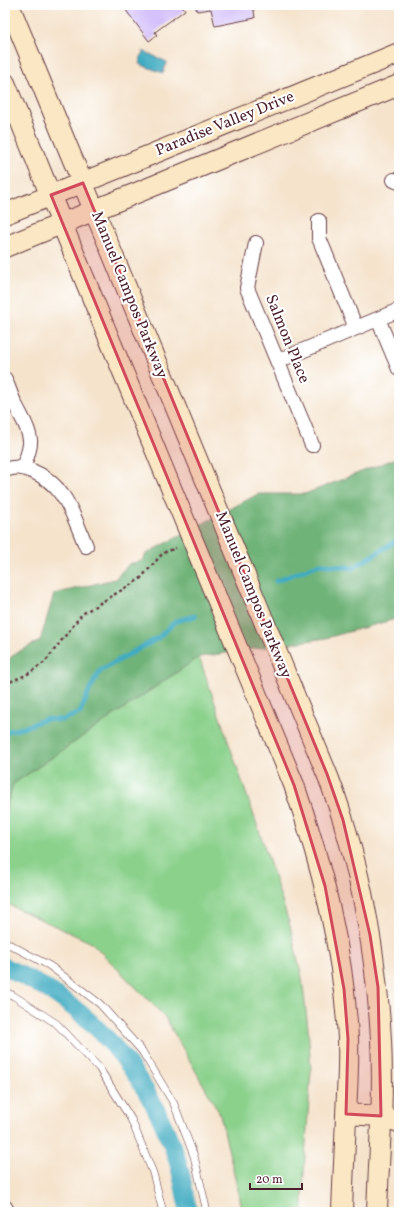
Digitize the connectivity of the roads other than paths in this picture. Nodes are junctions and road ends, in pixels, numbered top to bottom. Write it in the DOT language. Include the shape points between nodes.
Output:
graph roads {
  1 [pos="9,5"];
  2 [pos="399,53"];
  3 [pos="5,83"];
  4 [pos="399,85"];
  5 [pos="82,183"];
  6 [pos="51,195"];
  7 [pos="94,211"];
  8 [pos="5,214"];
  9 [pos="319,221"];
  10 [pos="62,224"];
  11 [pos="256,243"];
  12 [pos="5,248"];
  13 [pos="399,310"];
  14 [pos="378,319"];
  15 [pos="356,328"];
  16 [pos="278,361"];
  17 [pos="399,369"];
  18 [pos="5,380"];
  19 [pos="312,445"];
  20 [pos="23,467"];
  21 [pos="5,470"];
  22 [pos="86,546"];
  23 [pos="5,942"];
  24 [pos="5,992"];
  25 [pos="346,1114"];
  26 [pos="393,1116"];
  27 [pos="5,1208"];
  28 [pos="8,1212"];
  29 [pos="163,1212"];
  30 [pos="207,1212"];
  31 [pos="342,1212"];
  32 [pos="377,1212"];
  1 -- 5 [label="main road, Manuel Campos Parkway"];
  2 -- 5 [label="main road, Paradise Valley Drive"];
  3 -- 6 [label="main road"];
  4 -- 7 [label="main road, Paradise Valley Drive"];
  5 -- 6 [label="main road, Paradise Valley Drive"];
  5 -- 7 [label="main road, Manuel Campos Parkway"];
  6 -- 8 [label="main road, Paradise Valley Drive"];
  6 -- 10 [label="main road"];
  7 -- 10 [label="main road, Paradise Valley Drive"];
  7 -- 26 [label="main road, Manuel Campos Parkway" via="327,774 343,820 370,935 378,987 382,1080"];
  9 -- 15 [label="street" via="319,238"];
  10 -- 12 [label="main road, Paradise Valley Drive"];
  10 -- 25 [label="main road" via="294,785 309,828 337,940 344,989 348,1039"];
  11 -- 16 [label="street, Salmon Place" via="248,288"];
  13 -- 14 [label="street"];
  14 -- 15 [label="street"];
  14 -- 17 [label="street"];
  15 -- 16 [label="street"];
  16 -- 19 [label="street, Salmon Place"];
  18 -- 20 [label="street" via="23,417 31,441"];
  20 -- 21 [label="street"];
  20 -- 22 [label="street" via="45,477 55,485 71,508"];
  23 -- 30 [label="lane" via="50,966 100,1004 142,1051 174,1104 194,1156"];
  24 -- 29 [label="lane" via="56,1024 99,1068 131,1119 153,1173"];
  25 -- 26 [label="main road"];
  25 -- 31 [label="main road"];
  26 -- 32 [label="main road, Manuel Campos Parkway"];
  27 -- 28 [label="street"];
}
